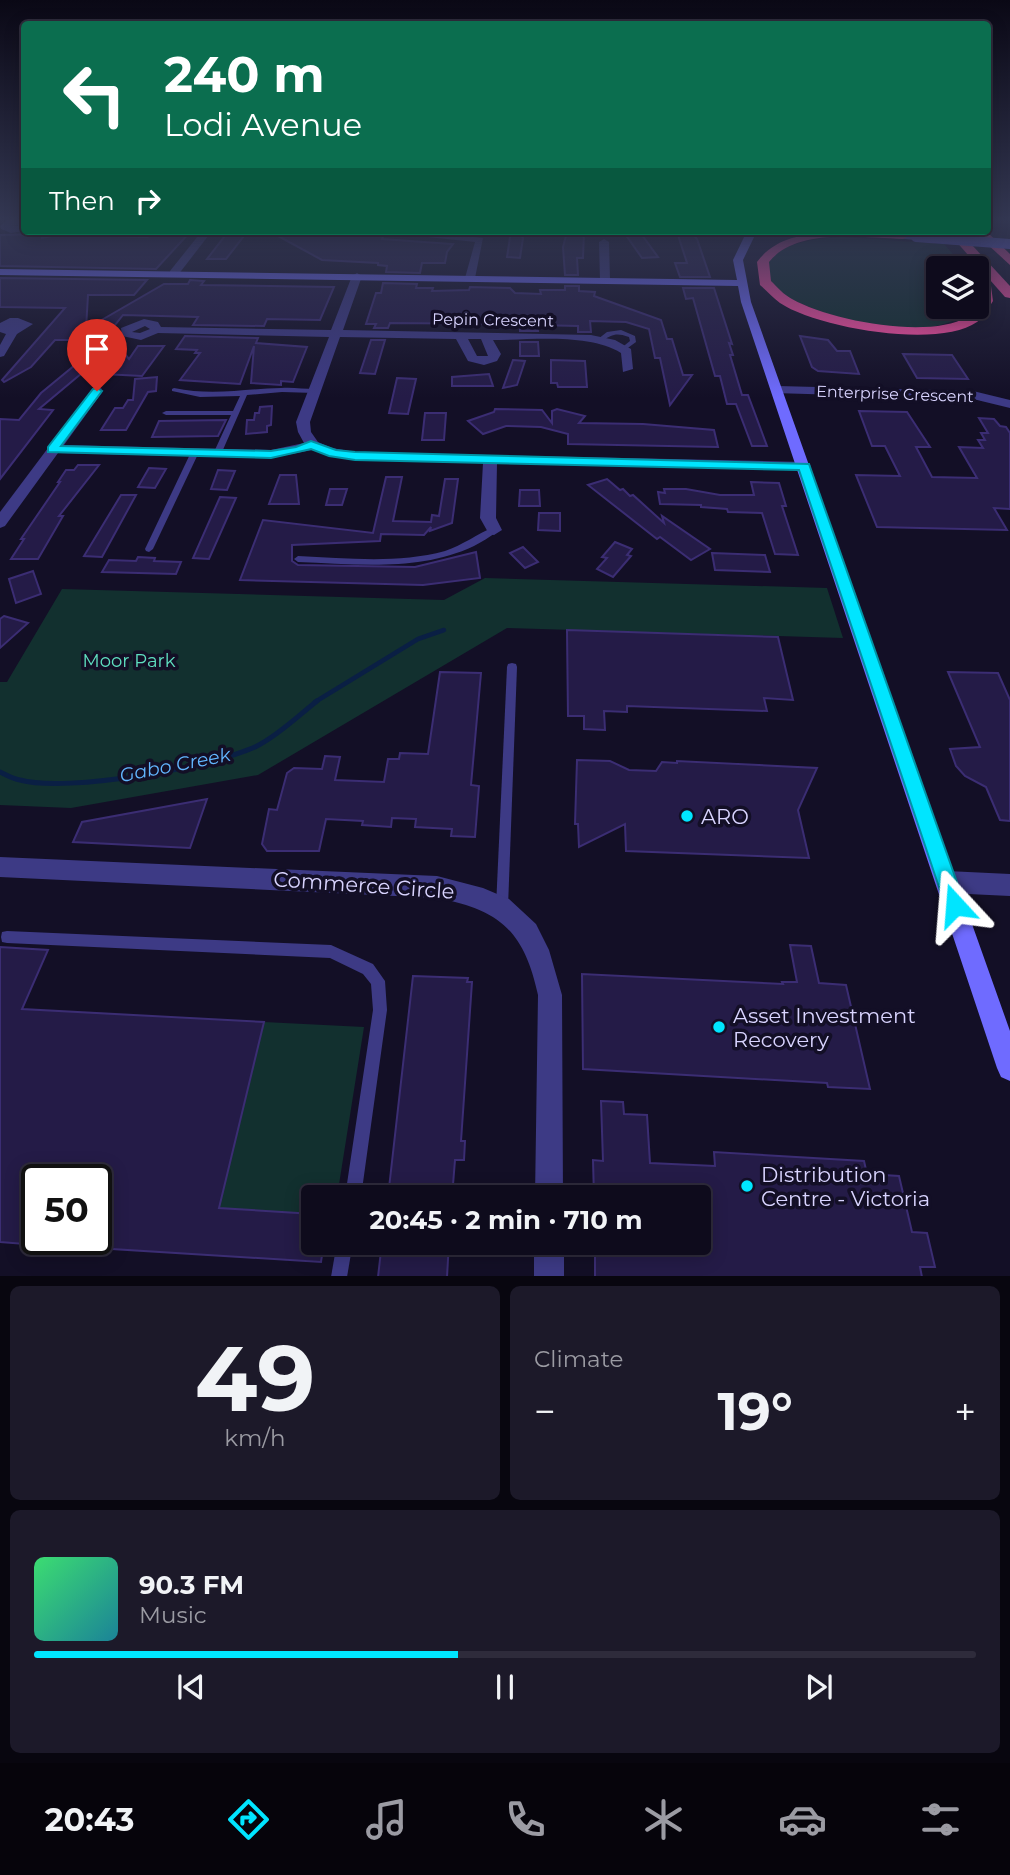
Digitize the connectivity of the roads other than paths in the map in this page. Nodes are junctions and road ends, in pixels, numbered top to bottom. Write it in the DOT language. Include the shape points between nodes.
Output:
graph roads {
  1 [pos="356,280"];
  2 [pos="574,280"];
  3 [pos="605,280"];
  4 [pos="741,280"];
  5 [pos="766,280"];
  6 [pos="997,280"];
  7 [pos="741,283"];
  8 [pos="1010,294"];
  9 [pos="971,319"];
  10 [pos="4,329"];
  11 [pos="156,330"];
  12 [pos="337,334"];
  13 [pos="460,336"];
  14 [pos="485,336"];
  15 [pos="0,353"];
  16 [pos="627,369"];
  17 [pos="174,390"];
  18 [pos="778,390"];
  19 [pos="97,391"];
  20 [pos="315,391"];
  21 [pos="244,395"];
  22 [pos="1010,404"];
  23 [pos="166,413"];
  24 [pos="236,413"];
  25 [pos="311,445"];
  26 [pos="52,449"];
  27 [pos="195,452"];
  28 [pos="218,452"];
  29 [pos="490,460"];
  30 [pos="804,467"];
  31 [pos="0,523"];
  32 [pos="494,530"];
  33 [pos="149,549"];
  34 [pos="298,559"];
  35 [pos="512,667"];
  36 [pos="0,867"];
  37 [pos="947,882"];
  38 [pos="1010,885"];
  39 [pos="502,907"];
  40 [pos="7,937"];
  41 [pos="1010,1068"];
  42 [pos="355,1185"];
  43 [pos="549,1185"];
  44 [pos="343,1255"];
  45 [pos="549,1255"];
  46 [pos="339,1276"];
  47 [pos="549,1276"];
  1 -- 12 [label="street"];
  2 -- 3 [label="main road"];
  3 -- 7 [label="main road"];
  4 -- 7 [label="main road"];
  5 -- 9 [label="highway" via="776,294 822,318 874,329 946,328"];
  6 -- 8 [label="highway"];
  7 -- 18 [label="main road"];
  10 -- 15 [label="street" via="10,339"];
  11 -- 12 [label="street, Pepin Crescent"];
  12 -- 13 [label="street, Pepin Crescent"];
  12 -- 20 [label="street"];
  13 -- 14 [label="street, Pepin Crescent"];
  13 -- 14 [label="street" via="472,358 484,361 495,354"];
  14 -- 16 [label="street, Pepin Crescent" via="601,339 627,352"];
  17 -- 21 [label="lane" via="212,397"];
  18 -- 22 [label="street, Enterprise Crescent" via="973,396"];
  18 -- 30 [label="main road"];
  19 -- 26 [label="street"];
  20 -- 21 [label="lane"];
  20 -- 25 [label="street" via="303,422"];
  21 -- 24 [label="lane"];
  23 -- 24 [label="lane"];
  24 -- 28 [label="lane"];
  25 -- 28 [label="street" via="285,453"];
  25 -- 29 [label="street" via="355,456"];
  26 -- 27 [label="street"];
  26 -- 31 [label="street"];
  27 -- 28 [label="street"];
  27 -- 33 [label="lane"];
  29 -- 30 [label="street"];
  29 -- 32 [label="street" via="488,518"];
  30 -- 37 [label="main road"];
  32 -- 34 [label="lane" via="477,543 412,562"];
  35 -- 39 [label="lane"];
  36 -- 39 [label="street, Commerce Circle" via="438,887 468,892"];
  37 -- 38 [label="street"];
  37 -- 41 [label="main road"];
  39 -- 43 [label="street, Commerce Circle" via="531,936 545,963 550,995"];
  40 -- 42 [label="lane" via="331,952 368,969 378,981 380,1010"];
  44 -- 46 [label="lane"];
  45 -- 47 [label="street"];
}
